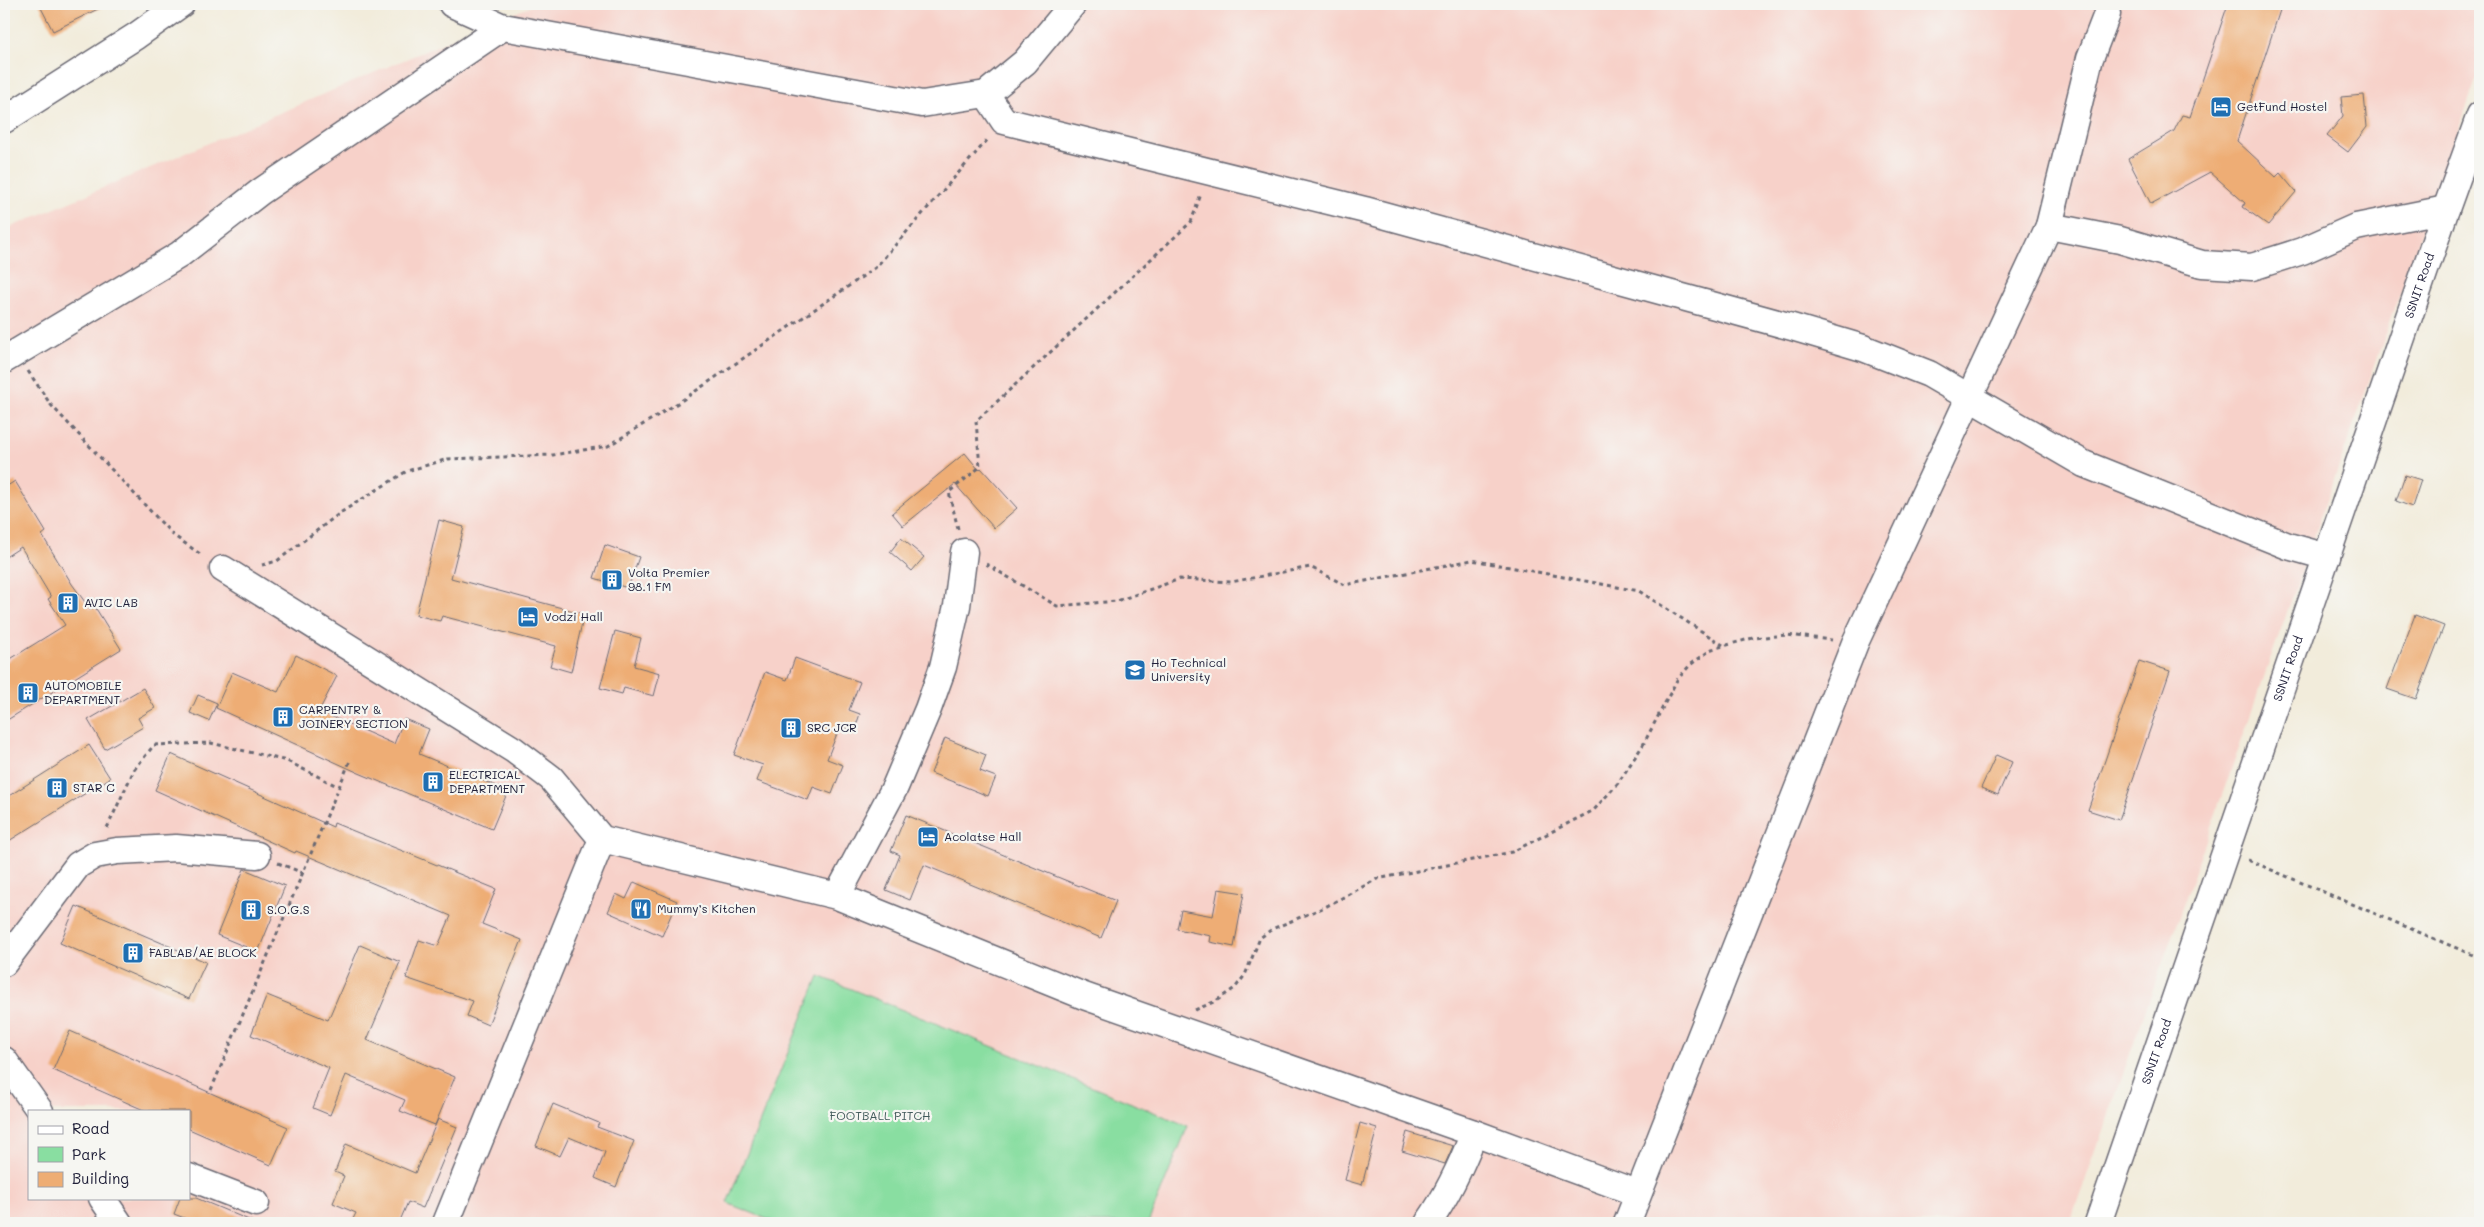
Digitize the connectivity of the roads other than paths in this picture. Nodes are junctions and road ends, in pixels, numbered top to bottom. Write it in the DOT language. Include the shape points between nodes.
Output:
graph roads {
  1 [pos="181,4"];
  2 [pos="452,4"];
  3 [pos="1073,4"];
  4 [pos="2107,14"];
  5 [pos="503,27"];
  6 [pos="986,94"];
  7 [pos="2480,115"];
  8 [pos="4,120"];
  9 [pos="2446,209"];
  10 [pos="2049,226"];
  11 [pos="9,356"];
  12 [pos="1969,396"];
  13 [pos="964,552"];
  14 [pos="2327,558"];
  15 [pos="223,569"];
  16 [pos="602,839"];
  17 [pos="257,855"];
  18 [pos="837,896"];
  19 [pos="4,963"];
  20 [pos="4,1060"];
  21 [pos="39,1110"];
  22 [pos="1474,1133"];
  23 [pos="190,1177"];
  24 [pos="1637,1193"];
  25 [pos="103,1200"];
  26 [pos="256,1203"];
  27 [pos="119,1223"];
  28 [pos="446,1223"];
  29 [pos="1428,1223"];
  30 [pos="1627,1223"];
  31 [pos="2098,1223"];
  1 -- 8 [label="street"];
  2 -- 5 [label="street"];
  3 -- 6 [label="street" via="1025,62"];
  4 -- 10 [label="street" via="2090,58"];
  5 -- 6 [label="street" via="922,104"];
  5 -- 11 [label="street" via="260,192 178,255"];
  6 -- 12 [label="street" via="1004,120 1374,213 1792,327 1862,348 1936,378"];
  7 -- 9 [label="street, SSNIT Road"];
  9 -- 10 [label="street" via="2356,227 2252,267 2202,264 2120,240"];
  9 -- 14 [label="street, SSNIT Road"];
  10 -- 12 [label="street"];
  12 -- 14 [label="street" via="2084,464 2288,546"];
  12 -- 24 [label="street" via="1855,643"];
  13 -- 18 [label="street" via="957,606 943,667 928,709 895,788"];
  14 -- 31 [label="street, SSNIT Road"];
  15 -- 16 [label="street" via="514,750 551,778"];
  16 -- 18 [label="street"];
  16 -- 28 [label="street"];
  17 -- 19 [label="street" via="176,848 95,855 78,865"];
  18 -- 22 [label="street" via="1084,996"];
  20 -- 21 [label="street"];
  22 -- 24 [label="street"];
  22 -- 29 [label="street" via="1438,1209"];
  23 -- 26 [label="street"];
  24 -- 30 [label="street"];
  25 -- 27 [label="street"];
}
